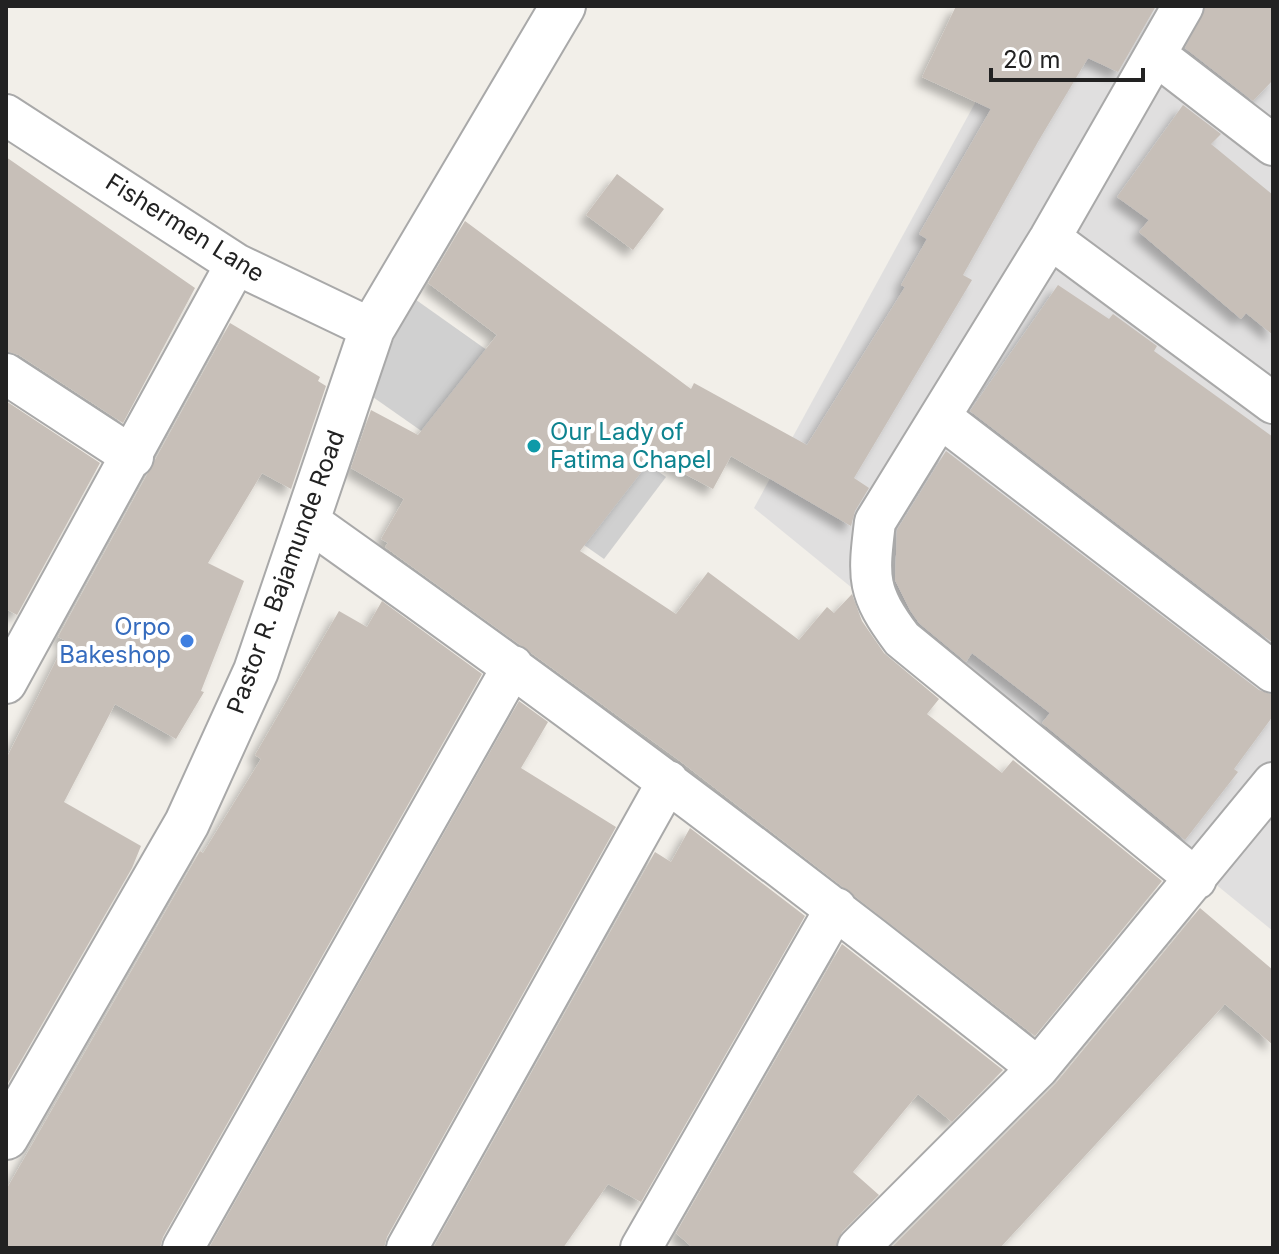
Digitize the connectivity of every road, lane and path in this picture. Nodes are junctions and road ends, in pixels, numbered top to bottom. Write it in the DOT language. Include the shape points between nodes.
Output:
graph roads {
  1 [pos="563,6"];
  2 [pos="1183,6"];
  3 [pos="1156,55"];
  4 [pos="6,115"];
  5 [pos="1273,145"];
  6 [pos="1050,238"];
  7 [pos="236,264"];
  8 [pos="372,329"];
  9 [pos="6,374"];
  10 [pos="1273,403"];
  11 [pos="940,417"];
  12 [pos="133,457"];
  13 [pos="307,520"];
  14 [pos="18,636"];
  15 [pos="513,666"];
  16 [pos="1273,672"];
  17 [pos="6,683"];
  18 [pos="668,781"];
  19 [pos="1273,783"];
  20 [pos="1196,879"];
  21 [pos="836,908"];
  22 [pos="1038,1068"];
  23 [pos="6,1137"];
  24 [pos="183,1248"];
  25 [pos="407,1248"];
  26 [pos="641,1248"];
  27 [pos="858,1248"];
  1 -- 8 [label="street, Pastor R. Bajamunde Road"];
  2 -- 3 [label="street"];
  3 -- 5 [label="street"];
  3 -- 6 [label="street"];
  4 -- 7 [label="street, Fishermen Lane"];
  6 -- 10 [label="street"];
  6 -- 11 [label="street"];
  7 -- 8 [label="street, Fishermen Lane"];
  7 -- 12 [label="street"];
  8 -- 13 [label="street, Pastor R. Bajamunde Road"];
  9 -- 12 [label="street"];
  11 -- 16 [label="street"];
  11 -- 20 [label="street" via="875,522 869,573 878,607 902,639"];
  12 -- 14 [label="street"];
  13 -- 15 [label="street"];
  13 -- 23 [label="street, Pastor R. Bajamunde Road" via="256,671 187,823"];
  14 -- 17 [label="street"];
  15 -- 18 [label="street"];
  15 -- 24 [label="street"];
  18 -- 21 [label="street"];
  18 -- 25 [label="street"];
  19 -- 20 [label="street"];
  20 -- 22 [label="street"];
  21 -- 22 [label="street"];
  21 -- 26 [label="street"];
  22 -- 27 [label="street"];
}
